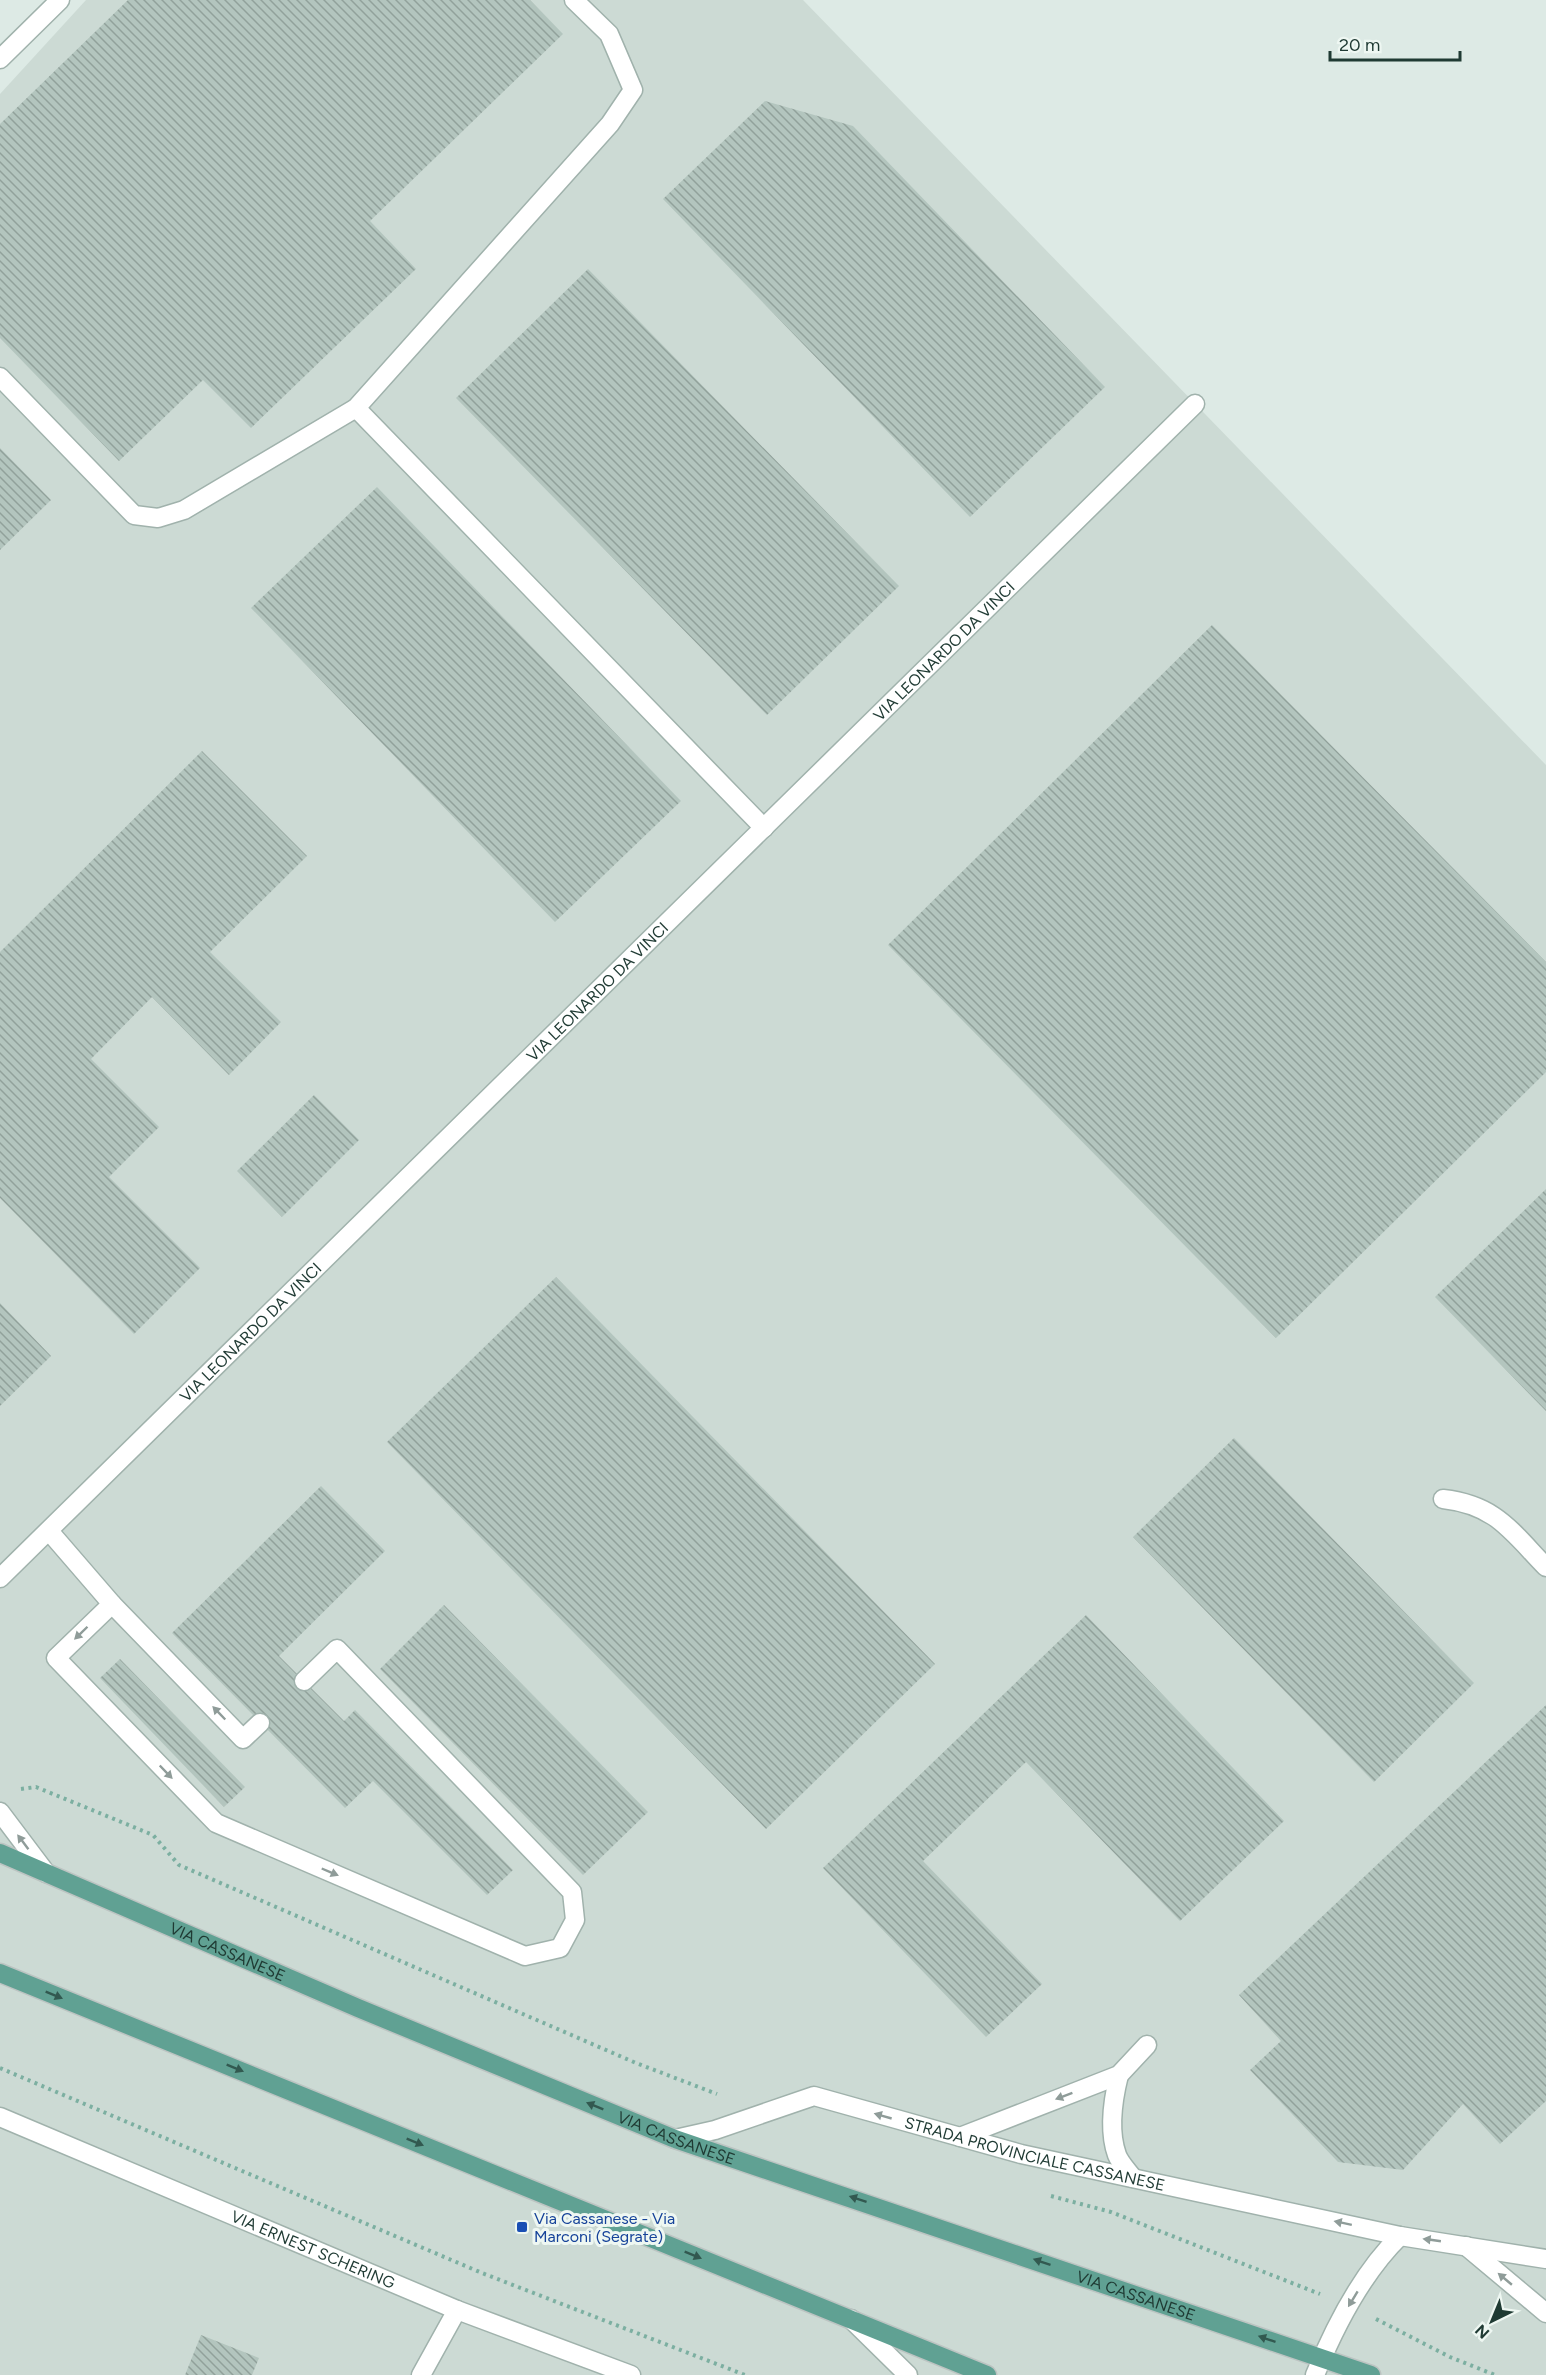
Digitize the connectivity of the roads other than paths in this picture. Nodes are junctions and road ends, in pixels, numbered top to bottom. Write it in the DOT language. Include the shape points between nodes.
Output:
graph roads {
  1 [pos="60,0"];
  2 [pos="574,0"];
  3 [pos="0,59"];
  4 [pos="0,377"];
  5 [pos="1195,404"];
  6 [pos="356,408"];
  7 [pos="764,828"];
  8 [pos="1443,1499"];
  9 [pos="49,1531"];
  10 [pos="1546,1567"];
  11 [pos="0,1578"];
  12 [pos="112,1604"];
  13 [pos="304,1681"];
  14 [pos="260,1723"];
  15 [pos="0,1812"];
  16 [pos="0,1853"];
  17 [pos="46,1873"];
  18 [pos="0,1972"];
  19 [pos="1147,2045"];
  20 [pos="1119,2075"];
  21 [pos="0,2117"];
  22 [pos="960,2137"];
  23 [pos="675,2139"];
  24 [pos="1133,2178"];
  25 [pos="1400,2236"];
  26 [pos="1465,2245"];
  27 [pos="1546,2259"];
  28 [pos="457,2310"];
  29 [pos="1546,2313"];
  30 [pos="851,2319"];
  31 [pos="1319,2366"];
  32 [pos="421,2375"];
  33 [pos="631,2375"];
  34 [pos="908,2375"];
  35 [pos="987,2375"];
  36 [pos="1371,2375"];
  1 -- 3 [label="street"];
  2 -- 6 [label="street" via="609,34 633,90 610,124"];
  4 -- 6 [label="street" via="134,515 158,518 184,510"];
  5 -- 7 [label="street, VIA LEONARDO DA VINCI"];
  6 -- 7 [label="street"];
  7 -- 9 [label="street, VIA LEONARDO DA VINCI"];
  8 -- 10 [label="street" via="1466,1502 1494,1514"];
  9 -- 11 [label="street, VIA LEONARDO DA VINCI"];
  9 -- 12 [label="street"];
  12 -- 13 [label="street, one-way" via="56,1658 216,1823 525,1956 560,1948 575,1920 572,1892 337,1649"];
  14 -- 12 [label="street, one-way" via="243,1739"];
  17 -- 15 [label="street, one-way"];
  16 -- 17 [label="main road, VIA CASSANESE"];
  23 -- 17 [label="main road, VIA CASSANESE, one-way"];
  18 -- 30 [label="main road, one-way"];
  19 -- 20 [label="street"];
  20 -- 22 [label="street, one-way"];
  20 -- 24 [label="street" via="1114,2094 1113,2134 1118,2156"];
  21 -- 28 [label="street, VIA ERNEST SCHERING"];
  22 -- 23 [label="street, STRADA PROVINCIALE CASSANESE, one-way" via="814,2097"];
  22 -- 24 [label="street, STRADA PROVINCIALE CASSANESE"];
  31 -- 23 [label="main road, VIA CASSANESE, one-way"];
  25 -- 24 [label="street, STRADA PROVINCIALE CASSANESE, one-way"];
  26 -- 25 [label="street, STRADA PROVINCIALE CASSANESE, one-way"];
  25 -- 31 [label="street, one-way" via="1380,2256"];
  26 -- 27 [label="street, STRADA PROVINCIALE CASSANESE"];
  29 -- 26 [label="street, one-way"];
  28 -- 32 [label="street"];
  28 -- 33 [label="street, VIA ERNEST SCHERING"];
  30 -- 34 [label="street"];
  30 -- 35 [label="main road"];
  31 -- 36 [label="main road, VIA CASSANESE"];
}
